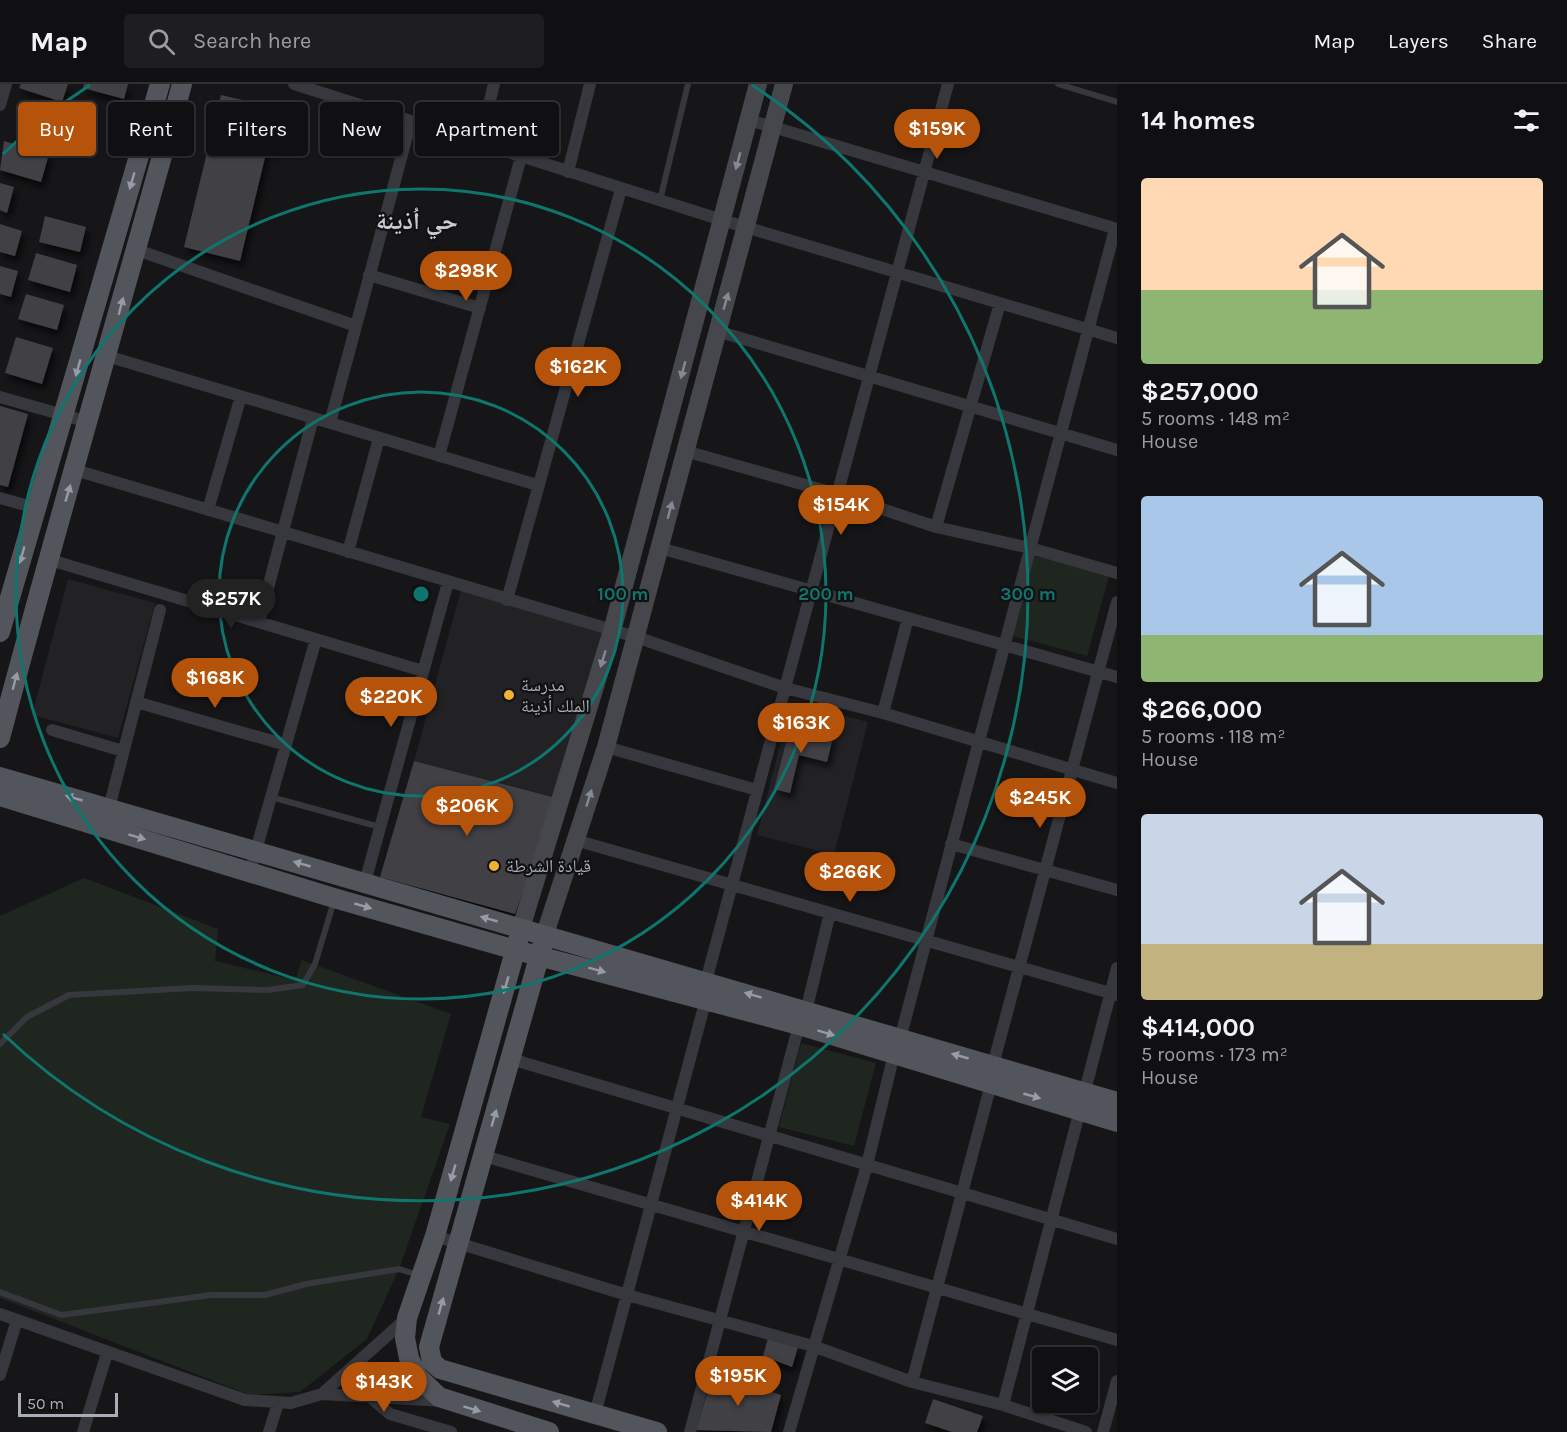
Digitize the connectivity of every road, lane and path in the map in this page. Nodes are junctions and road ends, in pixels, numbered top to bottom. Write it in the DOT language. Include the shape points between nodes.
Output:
graph roads {
  1 [pos="6,84"];
  2 [pos="160,84"];
  3 [pos="182,84"];
  4 [pos="294,84"];
  5 [pos="494,84"];
  6 [pos="590,84"];
  7 [pos="688,84"];
  8 [pos="758,84"];
  9 [pos="784,84"];
  10 [pos="948,84"];
  11 [pos="1058,84"];
  12 [pos="310,87"];
  13 [pos="489,102"];
  14 [pos="1117,102"];
  15 [pos="0,105"];
  16 [pos="749,120"];
  17 [pos="411,121"];
  18 [pos="415,122"];
  19 [pos="773,127"];
  20 [pos="517,156"];
  21 [pos="521,157"];
  22 [pos="568,171"];
  23 [pos="924,172"];
  24 [pos="621,189"];
  25 [pos="660,200"];
  26 [pos="722,220"];
  27 [pos="746,227"];
  28 [pos="1116,229"];
  29 [pos="137,250"];
  30 [pos="897,273"];
  31 [pos="369,275"];
  32 [pos="1000,303"];
  33 [pos="480,308"];
  34 [pos="696,324"];
  35 [pos="356,326"];
  36 [pos="1088,330"];
  37 [pos="717,331"];
  38 [pos="1117,338"];
  39 [pos="107,356"];
  40 [pos="869,377"];
  41 [pos="241,396"];
  42 [pos="0,397"];
  43 [pos="971,407"];
  44 [pos="64,416"];
  45 [pos="313,418"];
  46 [pos="87,422"];
  47 [pos="330,423"];
  48 [pos="1061,433"];
  49 [pos="380,438"];
  50 [pos="1117,450"];
  51 [pos="686,451"];
  52 [pos="439,456"];
  53 [pos="75,470"];
  54 [pos="537,485"];
  55 [pos="837,494"];
  56 [pos="0,498"];
  57 [pos="36,508"];
  58 [pos="208,510"];
  59 [pos="936,526"];
  60 [pos="283,532"];
  61 [pos="660,548"];
  62 [pos="1030,549"];
  63 [pos="348,552"];
  64 [pos="47,559"];
  65 [pos="1117,573"];
  66 [pos="448,582"];
  67 [pos="811,592"];
  68 [pos="507,600"];
  69 [pos="1117,602"];
  70 [pos="160,610"];
  71 [pos="908,618"];
  72 [pos="259,622"];
  73 [pos="612,631"];
  74 [pos="0,632"];
  75 [pos="636,637"];
  76 [pos="316,639"];
  77 [pos="1004,646"];
  78 [pos="423,671"];
  79 [pos="1098,672"];
  80 [pos="1117,677"];
  81 [pos="785,688"];
  82 [pos="136,702"];
  83 [pos="883,713"];
  84 [pos="52,730"];
  85 [pos="0,738"];
  86 [pos="979,743"];
  87 [pos="286,745"];
  88 [pos="606,747"];
  89 [pos="123,751"];
  90 [pos="1072,770"];
  91 [pos="0,777"];
  92 [pos="1117,783"];
  93 [pos="757,790"];
  94 [pos="0,796"];
  95 [pos="271,797"];
  96 [pos="109,808"];
  97 [pos="380,827"];
  98 [pos="575,840"];
  99 [pos="951,844"];
  100 [pos="257,851"];
  101 [pos="1045,870"];
  102 [pos="250,871"];
  103 [pos="365,882"];
  104 [pos="732,885"];
  105 [pos="1117,890"];
  106 [pos="334,898"];
  107 [pos="830,913"];
  108 [pos="521,928"];
  109 [pos="545,934"];
  110 [pos="926,940"];
  111 [pos="516,950"];
  112 [pos="540,956"];
  113 [pos="1019,967"];
  114 [pos="1117,968"];
  115 [pos="706,990"];
  116 [pos="1114,994"];
  117 [pos="802,1018"];
  118 [pos="0,1044"];
  119 [pos="897,1047"];
  120 [pos="511,1059"];
  121 [pos="992,1075"];
  122 [pos="1082,1101"];
  123 [pos="1117,1102"];
  124 [pos="676,1109"];
  125 [pos="1117,1122"];
  126 [pos="769,1136"];
  127 [pos="484,1156"];
  128 [pos="867,1165"];
  129 [pos="964,1194"];
  130 [pos="651,1205"];
  131 [pos="1051,1220"];
  132 [pos="744,1232"];
  133 [pos="435,1236"];
  134 [pos="1117,1239"];
  135 [pos="458,1245"];
  136 [pos="840,1260"];
  137 [pos="422,1276"];
  138 [pos="938,1288"];
  139 [pos="0,1292"];
  140 [pos="627,1295"];
  141 [pos="0,1314"];
  142 [pos="1027,1314"];
  143 [pos="407,1318"];
  144 [pos="16,1320"];
  145 [pos="720,1322"];
  146 [pos="1117,1340"];
  147 [pos="813,1346"];
  148 [pos="107,1353"];
  149 [pos="432,1362"];
  150 [pos="0,1375"];
  151 [pos="417,1376"];
  152 [pos="1117,1381"];
  153 [pos="912,1382"];
  154 [pos="322,1394"];
  155 [pos="370,1397"];
  156 [pos="447,1402"];
  157 [pos="278,1403"];
  158 [pos="1003,1405"];
  159 [pos="594,1414"];
  160 [pos="85,1432"];
  161 [pos="269,1432"];
  162 [pos="451,1432"];
  163 [pos="549,1432"];
  164 [pos="657,1432"];
  165 [pos="690,1432"];
  166 [pos="789,1432"];
  167 [pos="1086,1432"];
  168 [pos="1103,1432"];
  1 -- 15 [label="street"];
  2 -- 44 [label="main road, one-way"];
  3 -- 29 [label="main road"];
  4 -- 12 [label="street"];
  5 -- 13 [label="street"];
  6 -- 22 [label="street"];
  7 -- 25 [label="lane"];
  8 -- 16 [label="street"];
  9 -- 19 [label="street"];
  10 -- 23 [label="street"];
  11 -- 14 [label="lane"];
  12 -- 17 [label="street"];
  16 -- 19 [label="street"];
  16 -- 26 [label="street, one-way"];
  17 -- 18 [label="street"];
  17 -- 31 [label="street"];
  19 -- 23 [label="street"];
  19 -- 27 [label="street"];
  20 -- 21 [label="street"];
  21 -- 22 [label="street"];
  21 -- 33 [label="street"];
  22 -- 24 [label="street"];
  23 -- 28 [label="street"];
  23 -- 30 [label="street"];
  24 -- 25 [label="street"];
  24 -- 54 [label="street"];
  25 -- 26 [label="street"];
  26 -- 27 [label="street"];
  26 -- 34 [label="street"];
  27 -- 30 [label="street"];
  37 -- 27 [label="street, one-way"];
  28 -- 36 [label="street"];
  29 -- 35 [label="street"];
  39 -- 29 [label="main road, one-way"];
  30 -- 32 [label="street"];
  30 -- 40 [label="street"];
  31 -- 33 [label="street"];
  31 -- 35 [label="street"];
  32 -- 36 [label="street"];
  32 -- 43 [label="street"];
  33 -- 52 [label="street"];
  34 -- 37 [label="street"];
  34 -- 73 [label="street, one-way"];
  35 -- 47 [label="street"];
  36 -- 38 [label="street"];
  36 -- 48 [label="street"];
  37 -- 40 [label="street"];
  37 -- 51 [label="street"];
  39 -- 41 [label="street"];
  39 -- 46 [label="main road"];
  40 -- 43 [label="street"];
  40 -- 55 [label="street"];
  41 -- 45 [label="street"];
  41 -- 58 [label="street"];
  42 -- 44 [label="street"];
  43 -- 48 [label="street"];
  43 -- 59 [label="street"];
  44 -- 46 [label="street"];
  44 -- 57 [label="main road"];
  45 -- 47 [label="street"];
  45 -- 60 [label="street"];
  46 -- 53 [label="main road"];
  47 -- 49 [label="street"];
  48 -- 50 [label="street"];
  48 -- 62 [label="street"];
  49 -- 52 [label="street"];
  49 -- 63 [label="street"];
  51 -- 55 [label="street"];
  61 -- 51 [label="street, one-way"];
  52 -- 54 [label="street"];
  53 -- 58 [label="street"];
  64 -- 53 [label="main road, one-way"];
  54 -- 68 [label="street"];
  55 -- 59 [label="street"];
  55 -- 67 [label="street"];
  56 -- 57 [label="street"];
  57 -- 74 [label="main road, one-way"];
  58 -- 60 [label="street"];
  59 -- 62 [label="street"];
  60 -- 63 [label="street"];
  60 -- 72 [label="street"];
  61 -- 67 [label="street"];
  61 -- 75 [label="street"];
  62 -- 65 [label="street"];
  62 -- 77 [label="street"];
  63 -- 66 [label="street"];
  64 -- 72 [label="street"];
  85 -- 64 [label="main road, one-way"];
  66 -- 68 [label="street"];
  66 -- 78 [label="street"];
  67 -- 71 [label="street"];
  67 -- 81 [label="street"];
  68 -- 73 [label="street"];
  69 -- 79 [label="street"];
  70 -- 82 [label="street"];
  71 -- 77 [label="street"];
  71 -- 83 [label="street"];
  72 -- 76 [label="street"];
  73 -- 75 [label="street"];
  73 -- 108 [label="street, one-way"];
  75 -- 81 [label="street"];
  75 -- 88 [label="street"];
  76 -- 78 [label="street"];
  76 -- 87 [label="street"];
  77 -- 79 [label="street"];
  77 -- 86 [label="street"];
  78 -- 97 [label="street"];
  79 -- 80 [label="street"];
  79 -- 90 [label="street"];
  81 -- 83 [label="street"];
  81 -- 93 [label="street"];
  82 -- 87 [label="street"];
  82 -- 89 [label="street"];
  83 -- 86 [label="street"];
  84 -- 89 [label="street"];
  86 -- 90 [label="street"];
  86 -- 99 [label="street"];
  87 -- 95 [label="street"];
  88 -- 93 [label="street"];
  98 -- 88 [label="street, one-way"];
  89 -- 96 [label="street"];
  90 -- 92 [label="street"];
  90 -- 101 [label="street"];
  96 -- 91 [label="main road, one-way"];
  93 -- 104 [label="street"];
  94 -- 102 [label="main road, one-way"];
  95 -- 97 [label="lane"];
  95 -- 100 [label="street"];
  96 -- 100 [label="main road"];
  97 -- 103 [label="street"];
  98 -- 104 [label="street"];
  98 -- 109 [label="street"];
  99 -- 101 [label="street"];
  99 -- 110 [label="street"];
  100 -- 102 [label="street"];
  103 -- 100 [label="main road, one-way"];
  101 -- 105 [label="street"];
  101 -- 113 [label="street"];
  102 -- 106 [label="main road"];
  108 -- 103 [label="main road, one-way"];
  104 -- 107 [label="street"];
  104 -- 115 [label="street"];
  106 -- 111 [label="main road, one-way"];
  106 -- 118 [label="lane" via="315,964 303,985 268,990 192,988 69,994 27,1017"];
  107 -- 110 [label="street"];
  107 -- 117 [label="street"];
  108 -- 109 [label="main road"];
  108 -- 111 [label="main road"];
  109 -- 112 [label="main road"];
  109 -- 115 [label="main road"];
  110 -- 113 [label="street"];
  110 -- 119 [label="street"];
  111 -- 112 [label="main road"];
  111 -- 133 [label="main road, one-way"];
  112 -- 115 [label="main road, one-way"];
  112 -- 120 [label="main road"];
  113 -- 116 [label="street"];
  113 -- 121 [label="street"];
  114 -- 116 [label="street"];
  115 -- 117 [label="main road"];
  115 -- 124 [label="street"];
  116 -- 122 [label="street"];
  117 -- 119 [label="main road"];
  117 -- 126 [label="street"];
  119 -- 121 [label="main road"];
  119 -- 128 [label="street"];
  120 -- 124 [label="street"];
  127 -- 120 [label="main road, one-way"];
  121 -- 122 [label="main road"];
  121 -- 129 [label="street"];
  122 -- 123 [label="main road"];
  122 -- 125 [label="main road"];
  122 -- 131 [label="street"];
  124 -- 126 [label="street"];
  124 -- 130 [label="street"];
  126 -- 128 [label="street"];
  126 -- 132 [label="street"];
  127 -- 130 [label="street"];
  127 -- 135 [label="main road"];
  128 -- 129 [label="street"];
  128 -- 136 [label="street"];
  129 -- 131 [label="street"];
  129 -- 138 [label="street"];
  130 -- 132 [label="street"];
  130 -- 140 [label="street"];
  131 -- 134 [label="street"];
  131 -- 142 [label="street"];
  132 -- 136 [label="street"];
  132 -- 145 [label="street"];
  133 -- 135 [label="street"];
  133 -- 137 [label="main road"];
  135 -- 140 [label="street"];
  149 -- 135 [label="main road, one-way" via="429,1347"];
  136 -- 138 [label="street"];
  136 -- 147 [label="street"];
  137 -- 139 [label="lane" via="399,1269 265,1295 211,1295 61,1315"];
  137 -- 143 [label="main road"];
  138 -- 142 [label="street"];
  138 -- 153 [label="street"];
  140 -- 145 [label="street"];
  140 -- 159 [label="street"];
  141 -- 144 [label="street"];
  142 -- 146 [label="street"];
  142 -- 158 [label="street"];
  143 -- 151 [label="main road" via="406,1348"];
  143 -- 154 [label="street"];
  144 -- 148 [label="street"];
  144 -- 150 [label="street"];
  145 -- 147 [label="street"];
  145 -- 165 [label="street"];
  147 -- 153 [label="street"];
  147 -- 166 [label="street"];
  148 -- 157 [label="street" via="245,1400"];
  148 -- 160 [label="street"];
  149 -- 151 [label="main road"];
  159 -- 149 [label="main road, one-way" via="440,1369"];
  151 -- 156 [label="main road"];
  152 -- 168 [label="street"];
  153 -- 158 [label="street"];
  154 -- 155 [label="street"];
  154 -- 157 [label="street"];
  155 -- 156 [label="street"];
  155 -- 162 [label="street" via="390,1414"];
  156 -- 163 [label="main road, one-way"];
  157 -- 161 [label="street"];
  158 -- 167 [label="street"];
  159 -- 164 [label="main road"];
}
